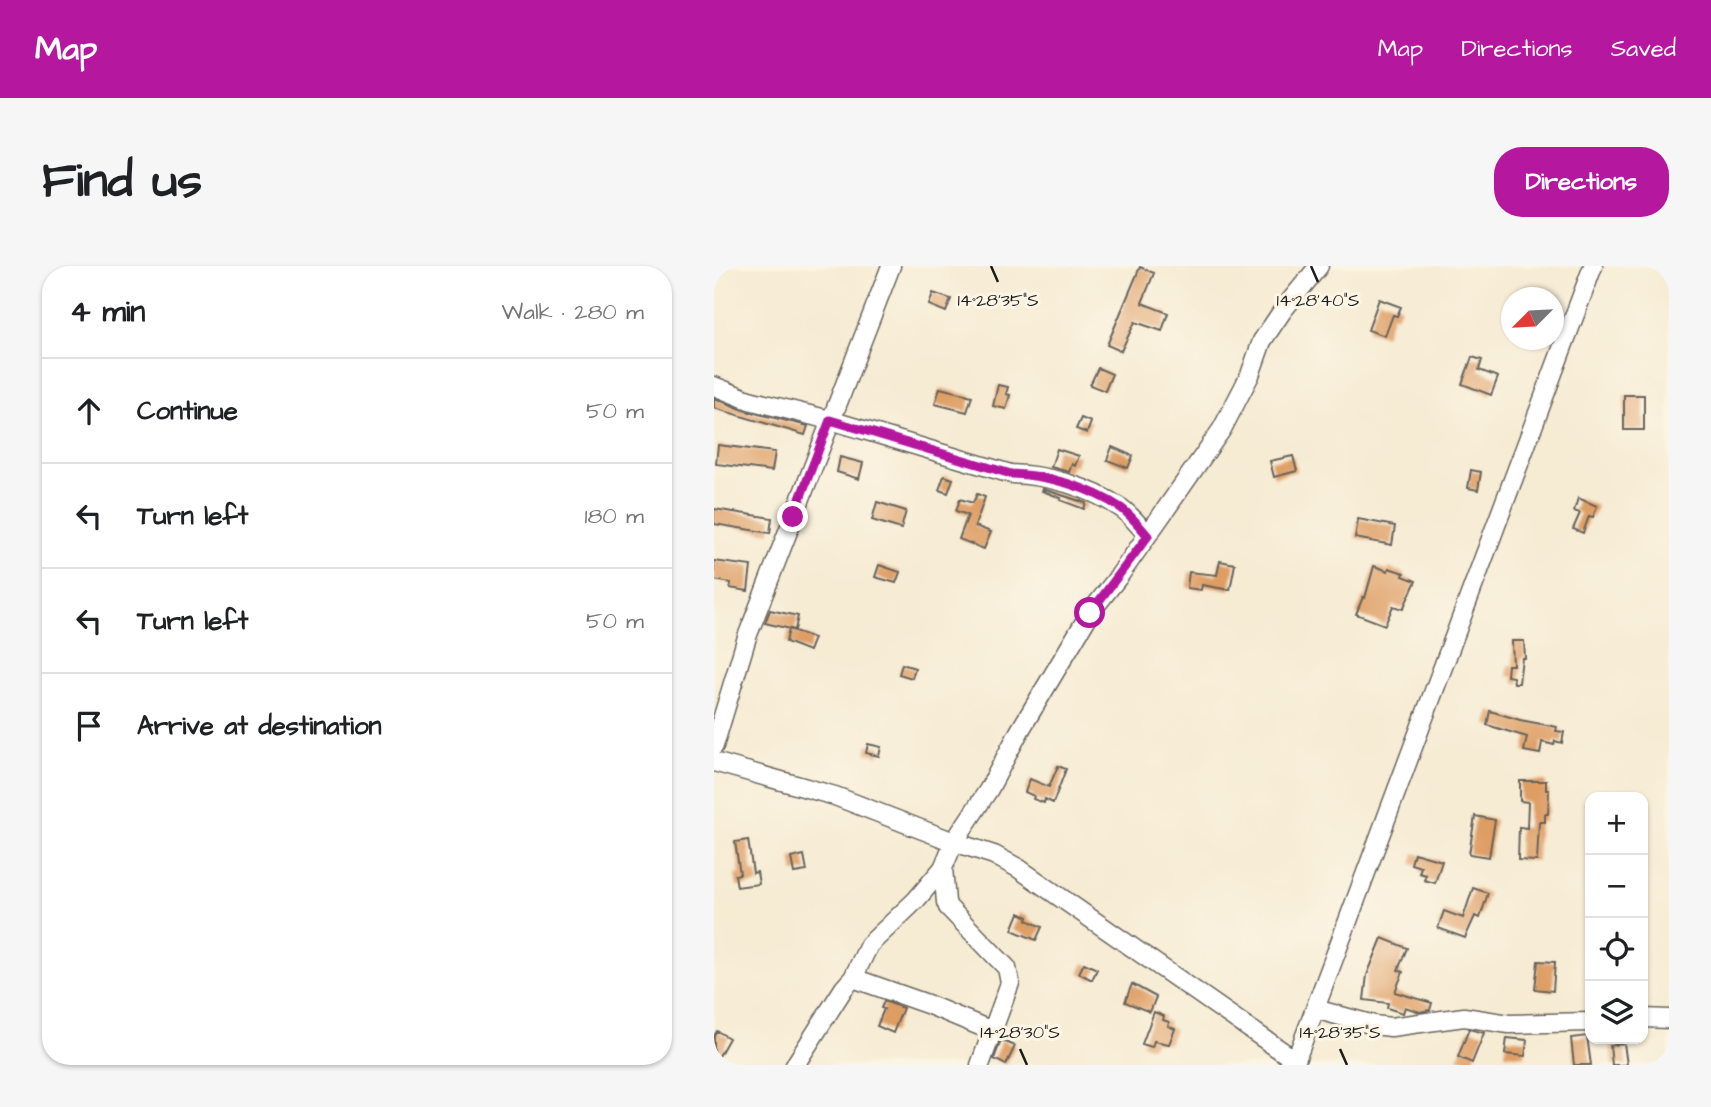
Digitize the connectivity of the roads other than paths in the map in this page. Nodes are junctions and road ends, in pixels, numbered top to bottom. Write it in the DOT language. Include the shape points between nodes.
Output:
graph roads {
  1 [pos="891,266"];
  2 [pos="1319,266"];
  3 [pos="1593,266"];
  4 [pos="714,387"];
  5 [pos="830,420"];
  6 [pos="1148,536"];
  7 [pos="714,746"];
  8 [pos="714,762"];
  9 [pos="954,842"];
  10 [pos="943,868"];
  11 [pos="853,978"];
  12 [pos="1315,1009"];
  13 [pos="1648,1018"];
  14 [pos="1669,1019"];
  15 [pos="1585,1022"];
  16 [pos="992,1031"];
  17 [pos="1295,1063"];
  18 [pos="795,1065"];
  19 [pos="980,1065"];
  1 -- 5 [label="street"];
  2 -- 6 [label="street" via="1271,327 1237,404"];
  3 -- 12 [label="street"];
  4 -- 5 [label="street"];
  5 -- 6 [label="street" via="1011,474 1059,480 1122,508"];
  5 -- 7 [label="street" via="747,637"];
  6 -- 9 [label="street" via="1090,613"];
  8 -- 9 [label="street" via="835,796"];
  9 -- 10 [label="street"];
  9 -- 17 [label="street" via="1018,868"];
  10 -- 11 [label="street" via="869,945"];
  10 -- 16 [label="street" via="948,907 1010,976"];
  11 -- 16 [label="street"];
  11 -- 18 [label="street"];
  12 -- 15 [label="street" via="1391,1027 1464,1017 1509,1024"];
  12 -- 17 [label="street"];
  13 -- 14 [label="street"];
  16 -- 19 [label="street"];
}
